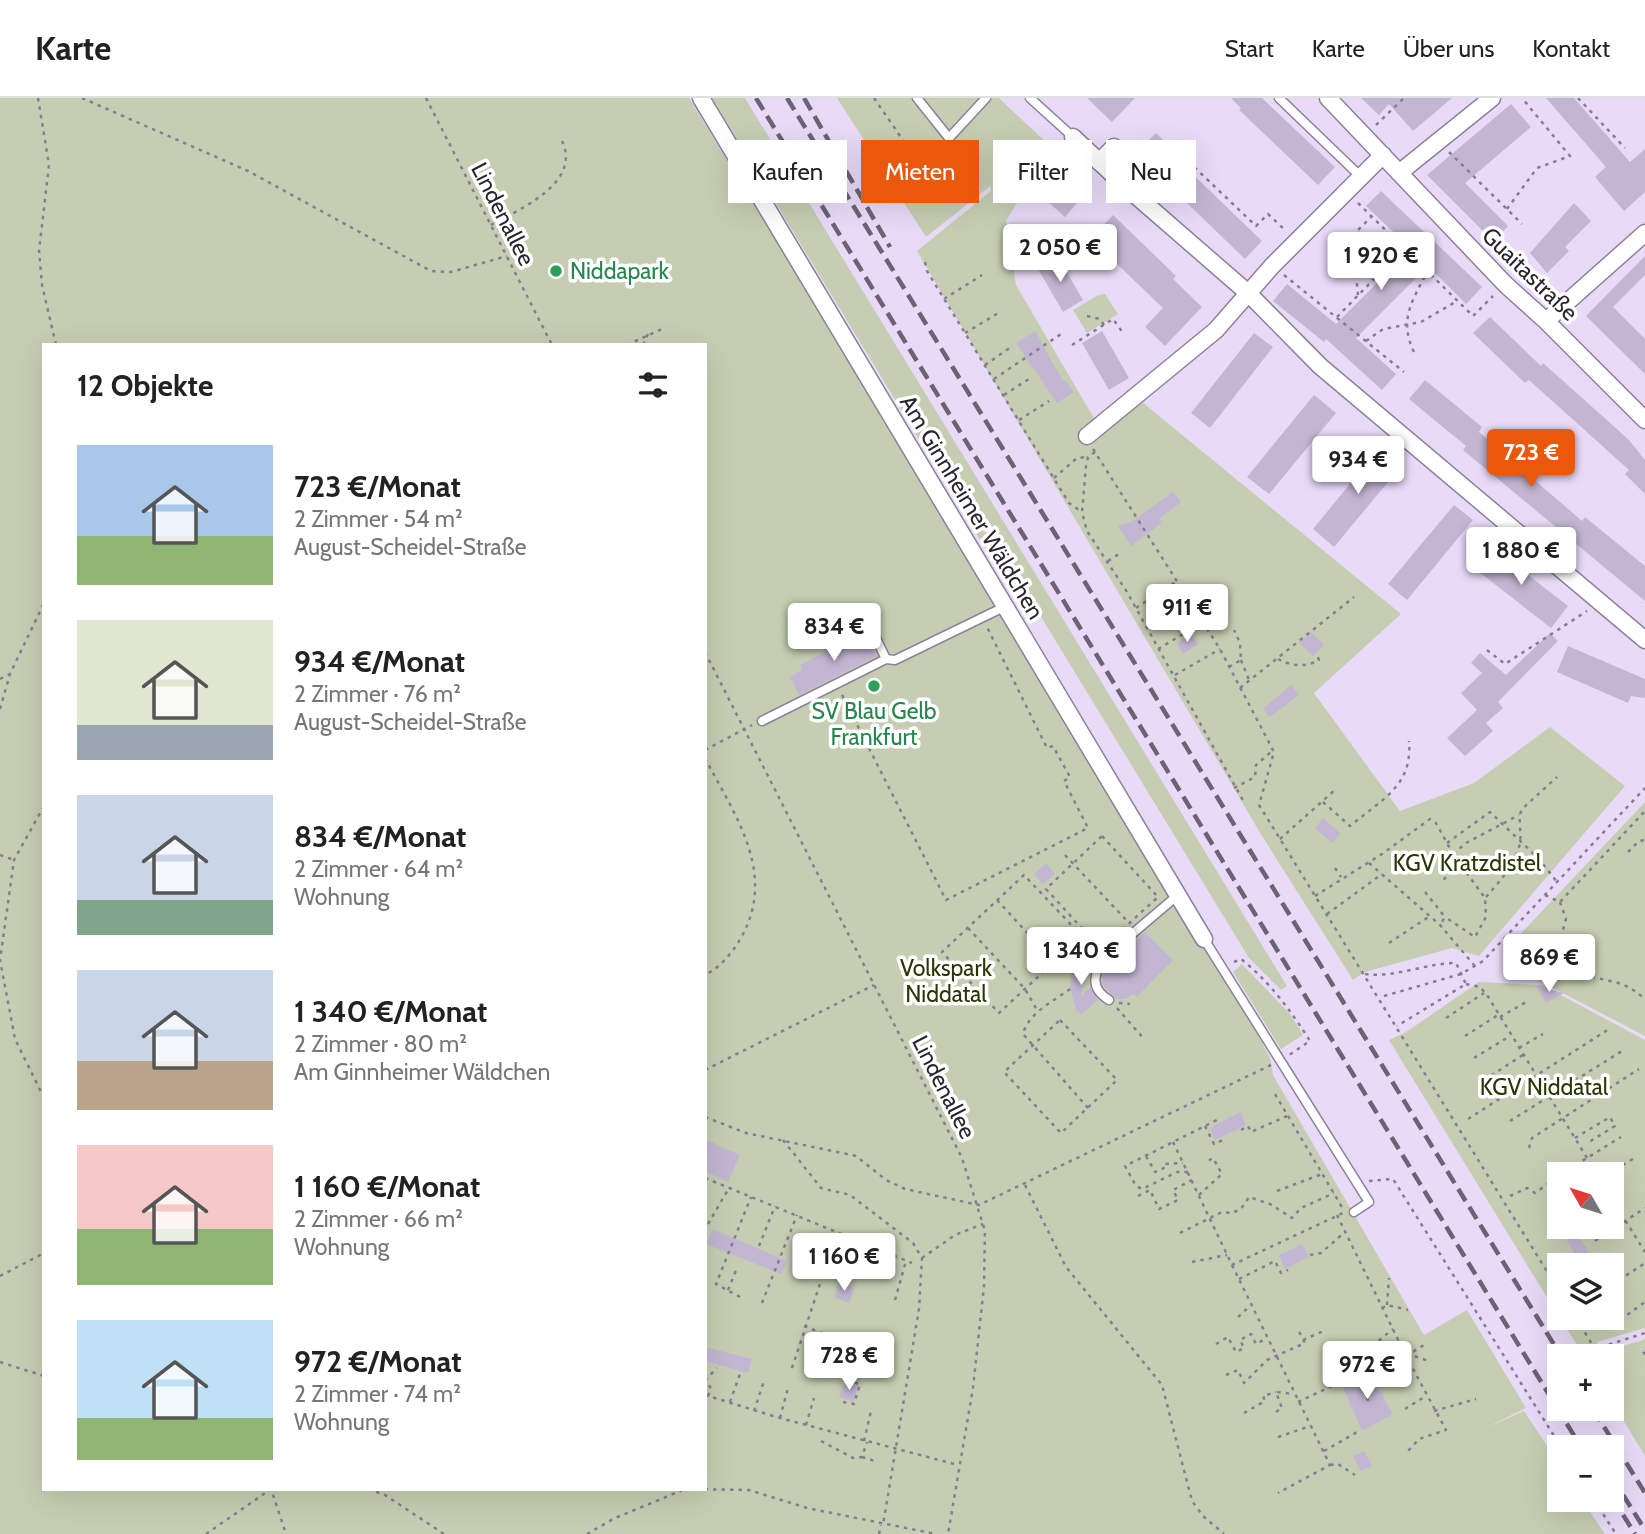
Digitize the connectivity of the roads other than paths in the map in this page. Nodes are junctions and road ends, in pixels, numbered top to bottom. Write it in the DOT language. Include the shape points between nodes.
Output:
graph roads {
  1 [pos="701,98"];
  2 [pos="917,98"];
  3 [pos="986,98"];
  4 [pos="1030,98"];
  5 [pos="1279,98"];
  6 [pos="1328,98"];
  7 [pos="1492,98"];
  8 [pos="1073,137"];
  9 [pos="1106,155"];
  10 [pos="1383,155"];
  11 [pos="1099,162"];
  12 [pos="1399,173"];
  13 [pos="1360,176"];
  14 [pos="1645,233"];
  15 [pos="1248,293"];
  16 [pos="1546,321"];
  17 [pos="1645,420"];
  18 [pos="1087,436"];
  19 [pos="1004,607"];
  20 [pos="872,628"];
  21 [pos="1645,640"];
  22 [pos="887,659"];
  23 [pos="762,721"];
  24 [pos="1178,895"];
  25 [pos="1204,939"];
  26 [pos="1111,1001"];
  27 [pos="1354,1212"];
  1 -- 19 [label="street, Am Ginnheimer Wäldchen"];
  2 -- 3 [label="lane" via="948,138"];
  4 -- 8 [label="lane"];
  5 -- 13 [label="lane"];
  6 -- 10 [label="street, Guaitastraße"];
  7 -- 12 [label="street"];
  8 -- 11 [label="street"];
  9 -- 11 [label="street"];
  10 -- 12 [label="street, Guaitastraße"];
  10 -- 13 [label="street"];
  11 -- 15 [label="street"];
  12 -- 16 [label="street, Guaitastraße"];
  13 -- 15 [label="street"];
  14 -- 16 [label="street"];
  15 -- 18 [label="street" via="1216,330"];
  15 -- 21 [label="street" via="1320,366"];
  16 -- 17 [label="street, Guaitastraße"];
  19 -- 22 [label="lane" via="895,660"];
  19 -- 24 [label="street, Am Ginnheimer Wäldchen"];
  20 -- 22 [label="lane"];
  22 -- 23 [label="lane"];
  24 -- 25 [label="street, Am Ginnheimer Wäldchen"];
  24 -- 26 [label="lane" via="1096,970 1097,991"];
  25 -- 27 [label="lane" via="1369,1202"];
}
